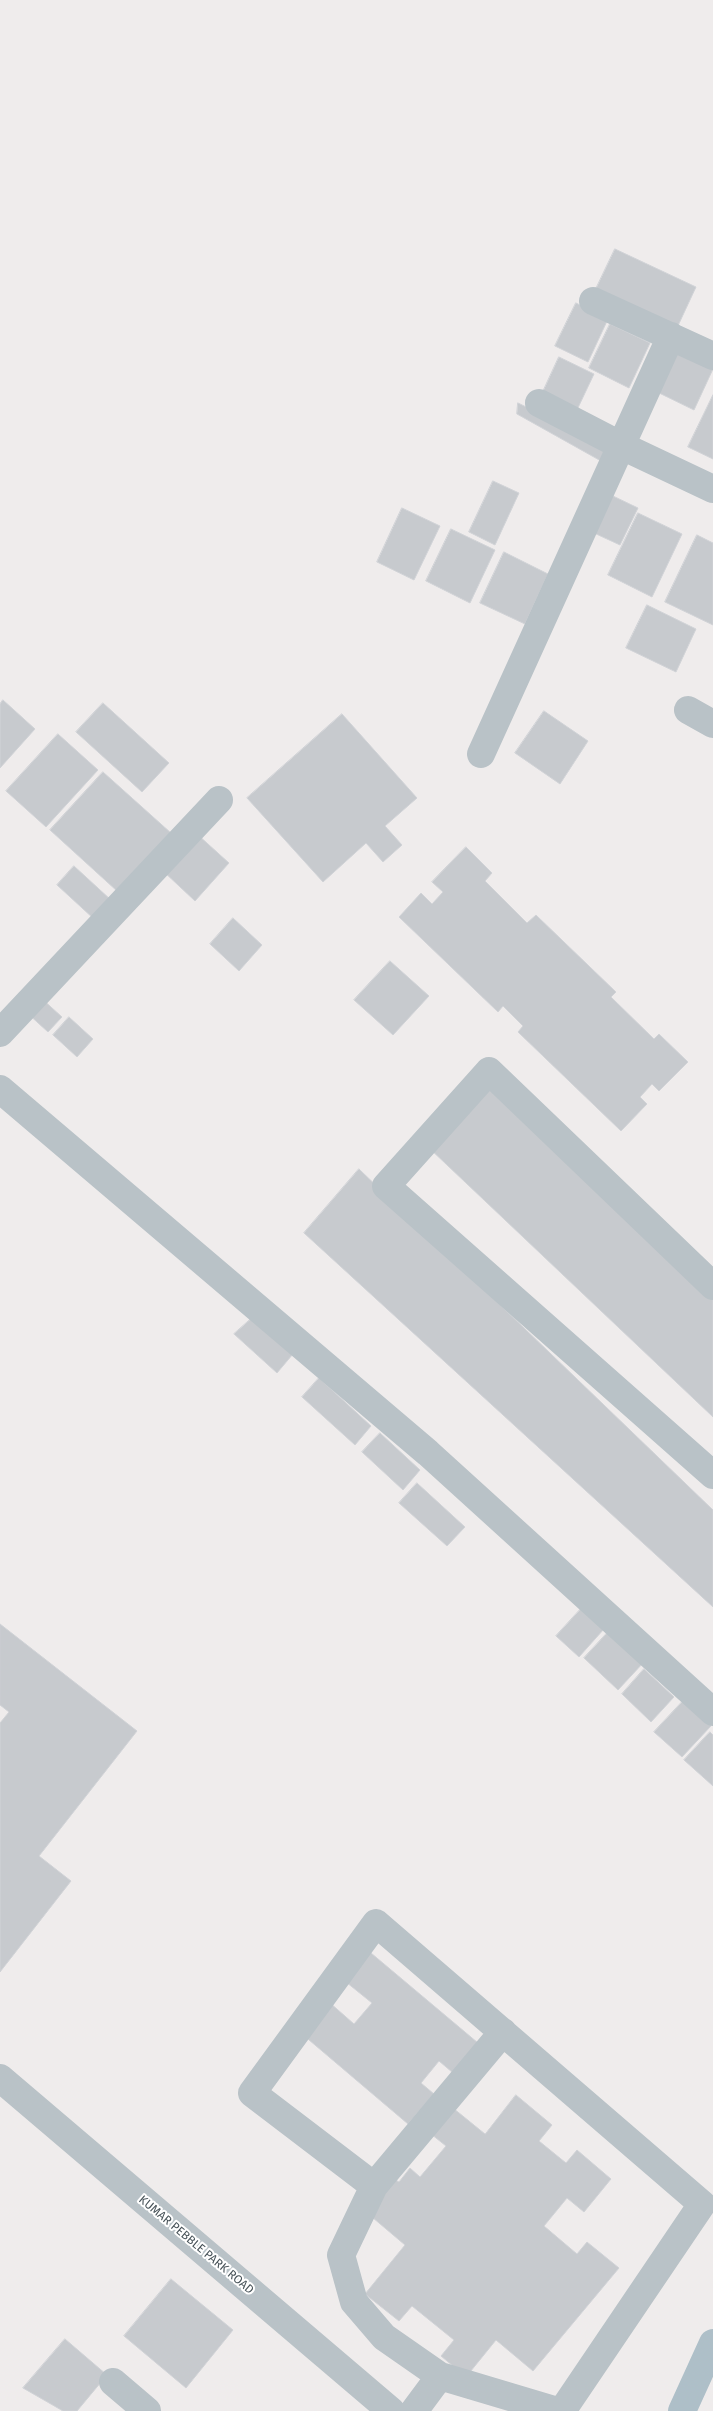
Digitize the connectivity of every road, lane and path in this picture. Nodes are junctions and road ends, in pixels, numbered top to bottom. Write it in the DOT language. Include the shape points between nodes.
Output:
graph roads {
  1 [pos="594,301"];
  2 [pos="671,336"];
  3 [pos="713,356"];
  4 [pos="539,403"];
  5 [pos="622,446"];
  6 [pos="713,489"];
  7 [pos="688,710"];
  8 [pos="713,724"];
  9 [pos="482,754"];
  10 [pos="219,800"];
  11 [pos="0,1033"];
  12 [pos="0,1089"];
  13 [pos="713,1286"];
  14 [pos="713,1475"];
  15 [pos="713,1712"];
  16 [pos="502,2032"];
  17 [pos="0,2078"];
  18 [pos="374,2186"];
  19 [pos="713,2343"];
  20 [pos="440,2376"];
  21 [pos="113,2382"];
  22 [pos="147,2411"];
  23 [pos="391,2411"];
  24 [pos="414,2411"];
  25 [pos="557,2411"];
  26 [pos="562,2411"];
  27 [pos="682,2411"];
  1 -- 2 [label="street"];
  2 -- 3 [label="street"];
  2 -- 5 [label="street"];
  4 -- 5 [label="street"];
  5 -- 6 [label="street"];
  5 -- 9 [label="street"];
  7 -- 8 [label="street"];
  10 -- 11 [label="street"];
  12 -- 15 [label="street" via="428,1453"];
  13 -- 14 [label="street" via="489,1071 386,1186"];
  16 -- 18 [label="street"];
  16 -- 18 [label="street" via="376,1923 252,2093"];
  16 -- 26 [label="street" via="702,2204"];
  17 -- 23 [label="street, KUMAR PEBBLE PARK ROAD"];
  18 -- 20 [label="street" via="341,2255 354,2302 384,2338"];
  19 -- 27 [label="main road"];
  20 -- 24 [label="street"];
  20 -- 25 [label="street"];
  21 -- 22 [label="street"];
}
